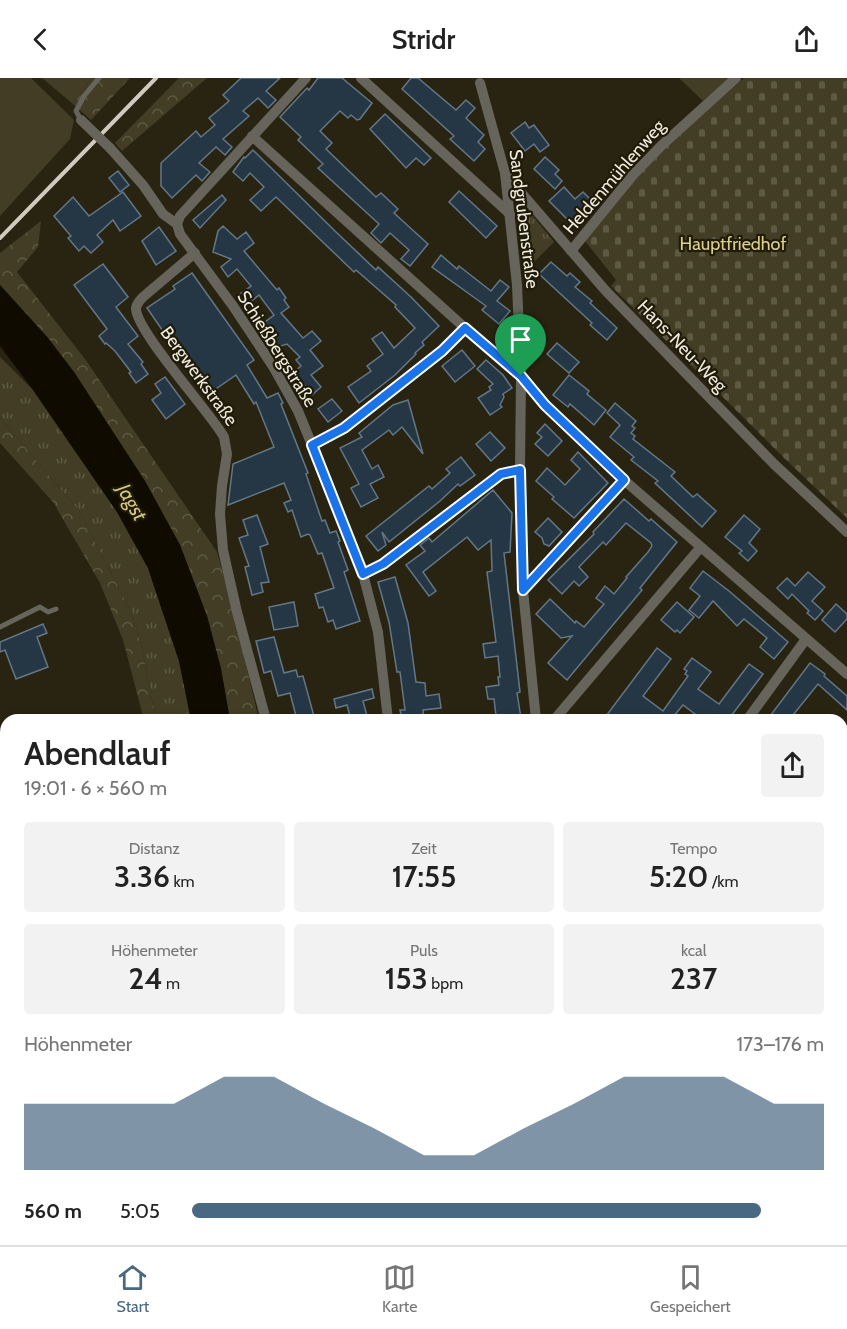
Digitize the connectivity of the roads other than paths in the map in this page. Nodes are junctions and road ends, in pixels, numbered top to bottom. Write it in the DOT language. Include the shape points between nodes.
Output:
graph roads {
  1 [pos="99,78"];
  2 [pos="306,78"];
  3 [pos="361,78"];
  4 [pos="736,78"];
  5 [pos="480,83"];
  6 [pos="81,120"];
  7 [pos="252,136"];
  8 [pos="505,173"];
  9 [pos="510,214"];
  10 [pos="177,224"];
  11 [pos="571,251"];
  12 [pos="195,253"];
  13 [pos="465,328"];
  14 [pos="521,376"];
  15 [pos="312,445"];
  16 [pos="520,470"];
  17 [pos="624,480"];
  18 [pos="847,532"];
  19 [pos="700,548"];
  20 [pos="363,574"];
  21 [pos="523,590"];
  22 [pos="56,609"];
  23 [pos="0,627"];
  24 [pos="806,639"];
  25 [pos="847,674"];
  26 [pos="264,714"];
  27 [pos="387,714"];
  28 [pos="535,714"];
  29 [pos="559,714"];
  30 [pos="751,714"];
  1 -- 6 [label="lane, Schießbergstraße" via="78,105 76,111"];
  2 -- 7 [label="street"];
  3 -- 9 [label="street"];
  4 -- 11 [label="street, Heldenmühlenweg" via="654,152"];
  5 -- 8 [label="street, Sandgrubenstraße"];
  6 -- 10 [label="street, Schießbergstraße, bridge" via="143,185 163,214"];
  7 -- 10 [label="street"];
  7 -- 13 [label="street"];
  8 -- 9 [label="street, Sandgrubenstraße"];
  8 -- 11 [label="street, Hans-Neu-Weg"];
  9 -- 14 [label="street, Sandgrubenstraße"];
  10 -- 12 [label="street, Schießbergstraße"];
  11 -- 18 [label="street, Hans-Neu-Weg" via="774,464"];
  12 -- 15 [label="street, Schießbergstraße" via="286,387"];
  12 -- 26 [label="street, Bergwerkstraße" via="138,302 137,314 224,436 227,454 220,514 223,550"];
  13 -- 14 [label="street"];
  13 -- 15 [label="street" via="442,351 344,428"];
  14 -- 16 [label="street, Sandgrubenstraße"];
  14 -- 17 [label="street" via="545,405"];
  15 -- 20 [label="street, Schießbergstraße"];
  16 -- 20 [label="street" via="501,474 383,564"];
  16 -- 21 [label="street, Sandgrubenstraße"];
  17 -- 19 [label="street"];
  17 -- 21 [label="street"];
  19 -- 24 [label="street"];
  19 -- 29 [label="street"];
  20 -- 27 [label="street, Schießbergstraße" via="378,632"];
  21 -- 28 [label="street, Sandgrubenstraße"];
  22 -- 23 [label="lane" via="48,612 39,607"];
  24 -- 25 [label="street"];
  24 -- 30 [label="street"];
}
